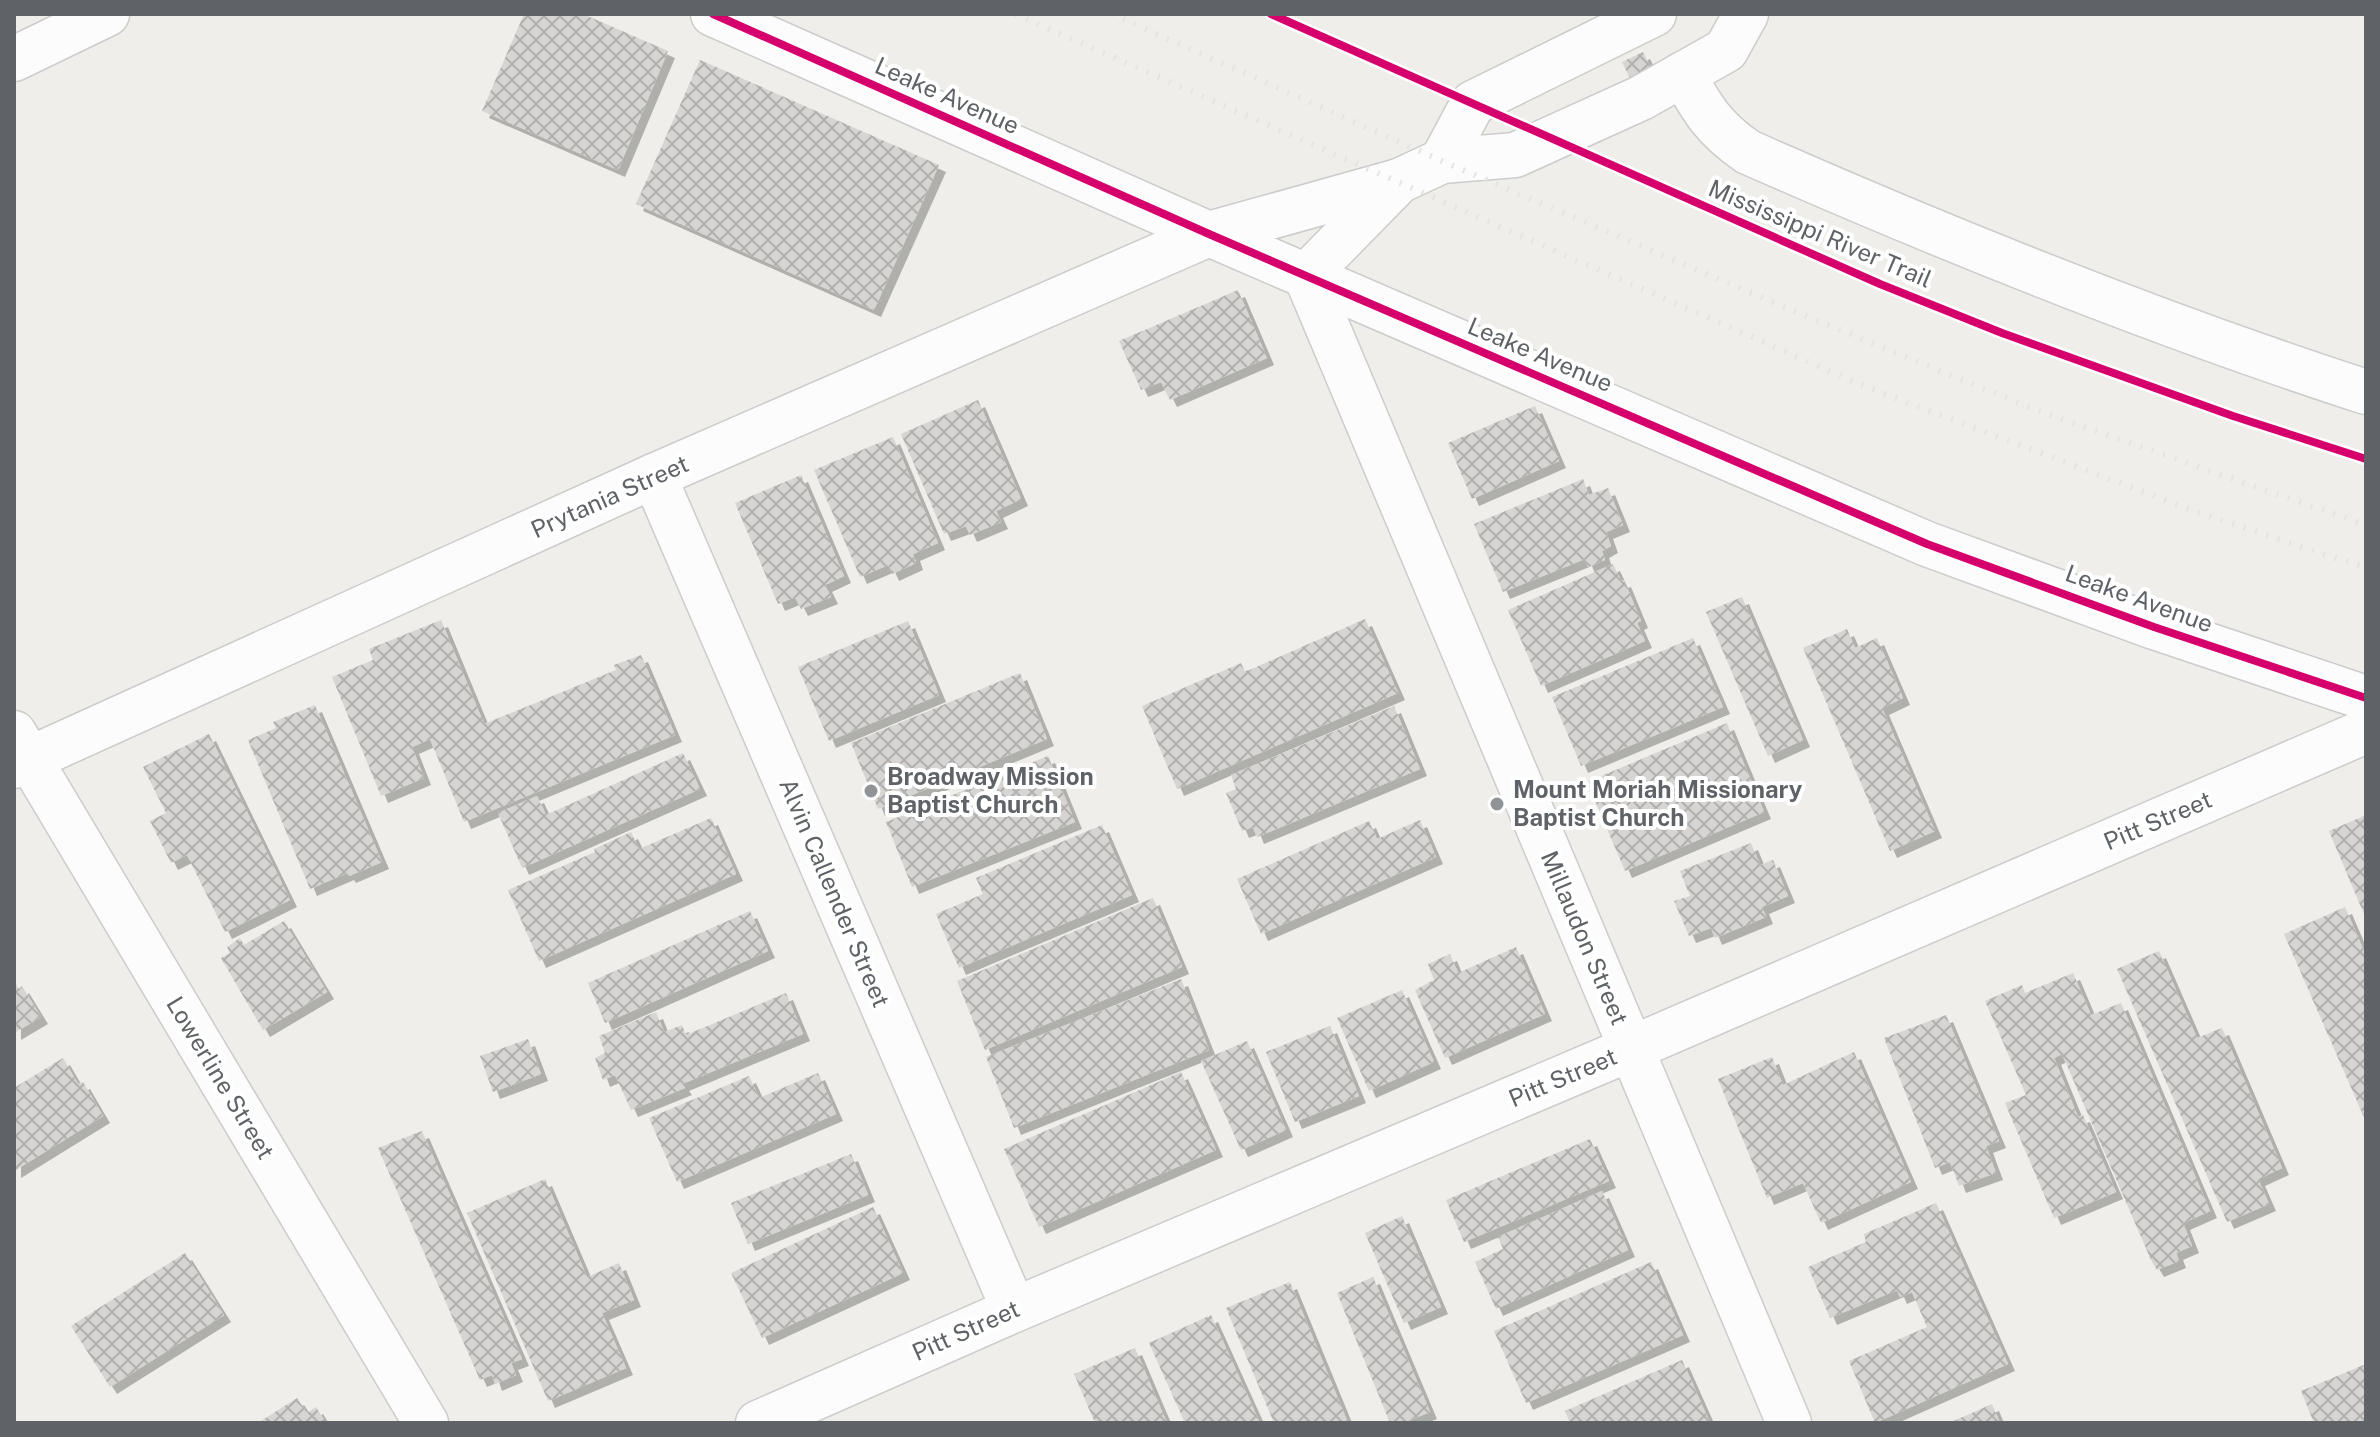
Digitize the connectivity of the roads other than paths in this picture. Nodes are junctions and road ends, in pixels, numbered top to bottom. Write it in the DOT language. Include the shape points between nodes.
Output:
graph roads {
  1 [pos="107,14"];
  2 [pos="713,14"];
  3 [pos="1654,14"];
  4 [pos="1746,14"];
  5 [pos="14,59"];
  6 [pos="1683,74"];
  7 [pos="1442,161"];
  8 [pos="1399,181"];
  9 [pos="1209,234"];
  10 [pos="1306,276"];
  11 [pos="2366,392"];
  12 [pos="654,476"];
  13 [pos="2366,698"];
  14 [pos="2366,731"];
  15 [pos="19,752"];
  16 [pos="1630,1049"];
  17 [pos="1014,1310"];
  18 [pos="426,1423"];
  19 [pos="758,1423"];
  20 [pos="1789,1423"];
  1 -- 5 [label="street"];
  2 -- 9 [label="street, Leake Avenue"];
  3 -- 7 [label="street" via="1473,103"];
  4 -- 6 [label="street" via="1726,50"];
  6 -- 7 [label="street" via="1515,155"];
  6 -- 11 [label="street" via="1703,112 1748,152 1934,233"];
  7 -- 8 [label="street"];
  8 -- 9 [label="street, Prytania Street"];
  8 -- 10 [label="street"];
  9 -- 10 [label="street, Leake Avenue"];
  9 -- 12 [label="street, Prytania Street"];
  10 -- 13 [label="street, Leake Avenue" via="1927,544"];
  10 -- 16 [label="street, Millaudon Street"];
  12 -- 15 [label="street, Prytania Street"];
  12 -- 17 [label="street, Alvin Callender Street"];
  14 -- 16 [label="street, Pitt Street"];
  15 -- 18 [label="street, Lowerline Street"];
  16 -- 17 [label="street, Pitt Street"];
  16 -- 20 [label="street, Millaudon Street"];
  17 -- 19 [label="street, Pitt Street"];
}
